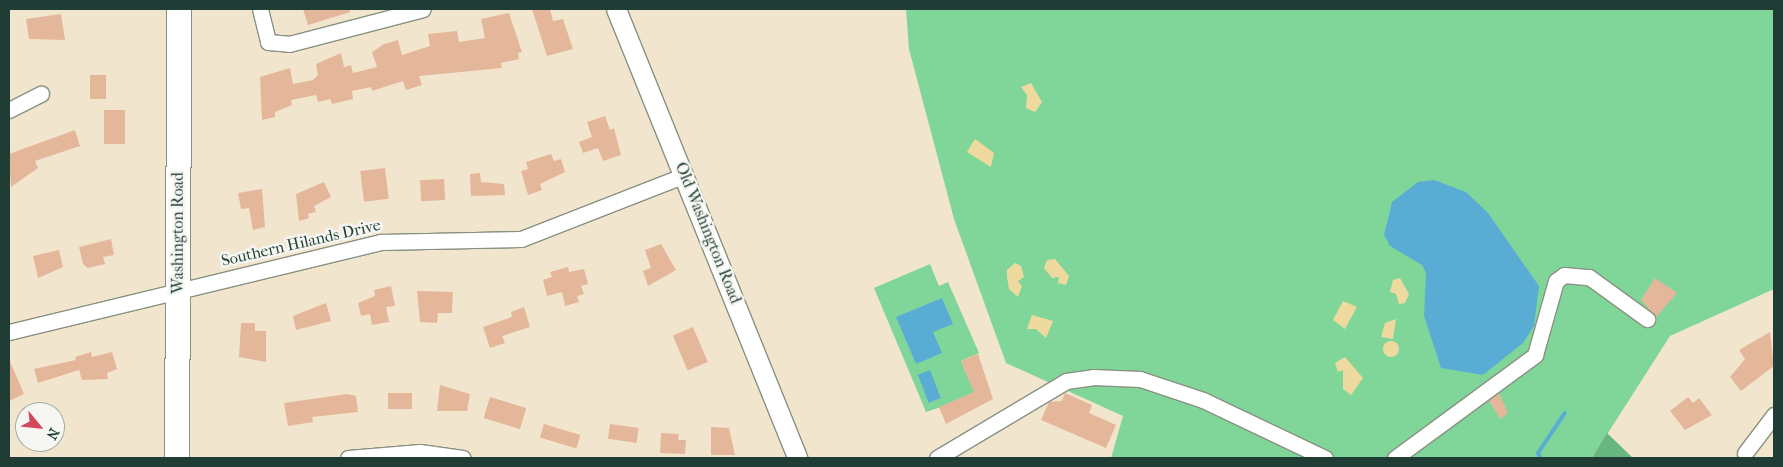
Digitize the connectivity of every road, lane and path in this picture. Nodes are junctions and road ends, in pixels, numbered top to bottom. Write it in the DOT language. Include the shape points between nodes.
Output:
graph roads {
  1 [pos="179,9"];
  2 [pos="260,9"];
  3 [pos="423,9"];
  4 [pos="616,9"];
  5 [pos="41,94"];
  6 [pos="9,110"];
  7 [pos="685,175"];
  8 [pos="178,289"];
  9 [pos="1647,319"];
  10 [pos="9,332"];
  11 [pos="1774,415"];
  12 [pos="1745,453"];
  13 [pos="177,458"];
  14 [pos="348,458"];
  15 [pos="463,458"];
  16 [pos="797,458"];
  17 [pos="937,458"];
  18 [pos="1325,458"];
  19 [pos="1395,458"];
  1 -- 8 [label="main road, Washington Road"];
  2 -- 3 [label="street" via="268,42 289,44"];
  4 -- 7 [label="street, Old Washington Road"];
  5 -- 6 [label="street"];
  7 -- 8 [label="street, Southern Hilands Drive" via="521,239 380,242"];
  7 -- 16 [label="street, Old Washington Road"];
  8 -- 10 [label="street, Southern Hilands Drive"];
  8 -- 13 [label="main road, Washington Road"];
  9 -- 19 [label="street" via="1589,277 1564,275 1556,280 1535,355"];
  11 -- 12 [label="street"];
  14 -- 15 [label="street" via="420,452"];
  17 -- 18 [label="street" via="1066,381 1093,377 1140,379 1204,400"];
}
